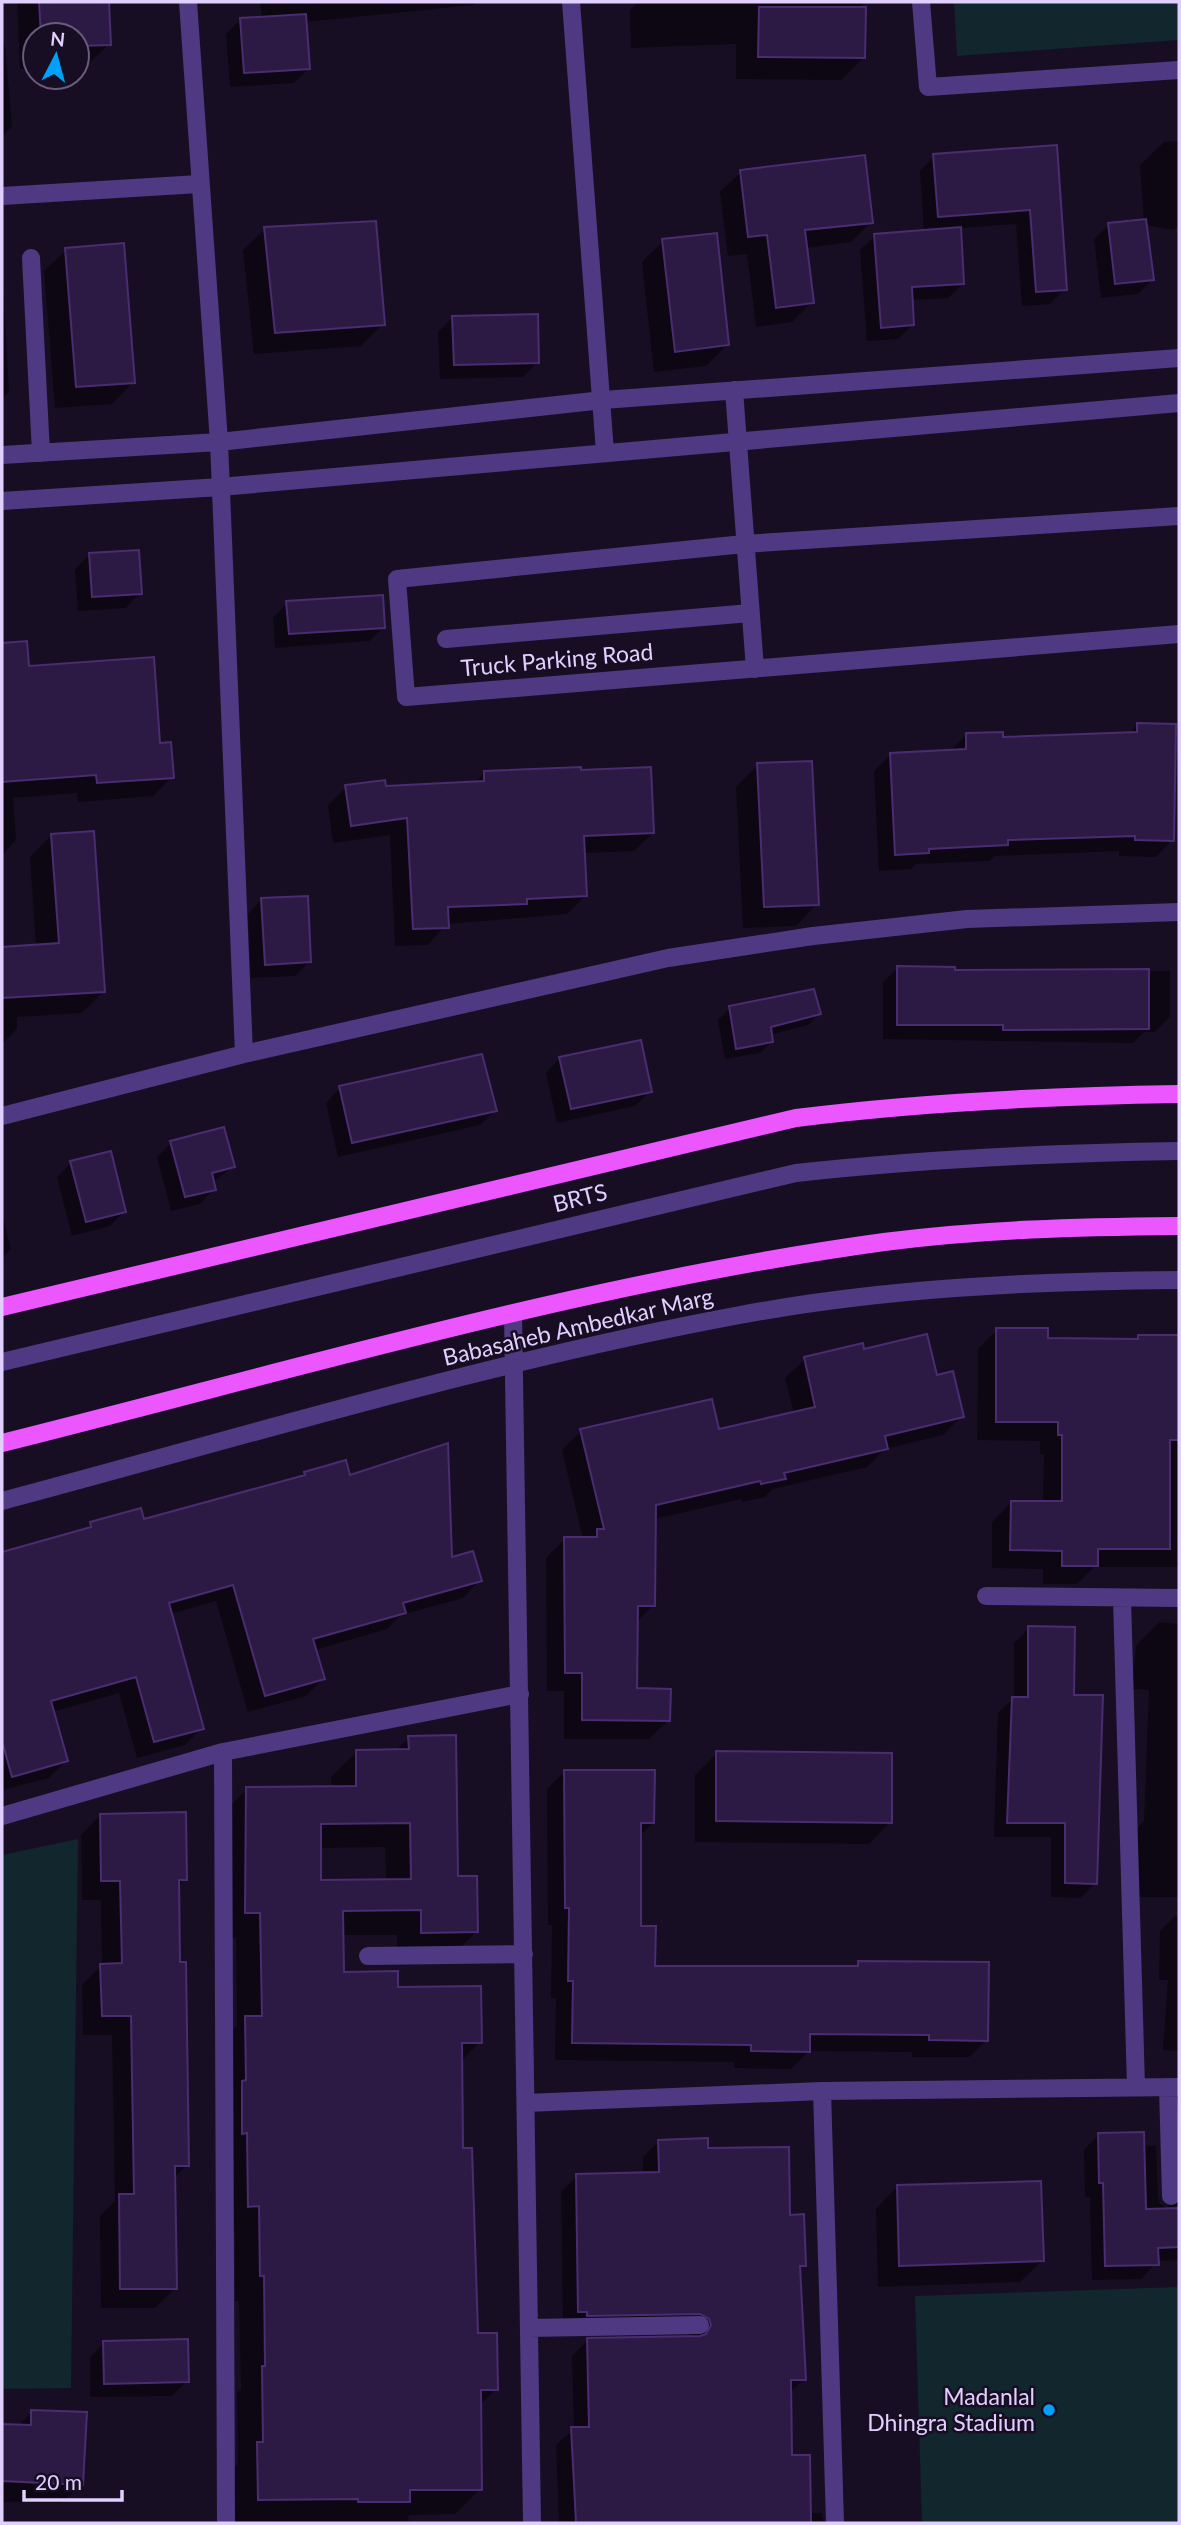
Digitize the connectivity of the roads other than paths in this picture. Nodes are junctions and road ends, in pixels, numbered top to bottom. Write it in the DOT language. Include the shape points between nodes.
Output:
graph roads {
  1 [pos="188,2"];
  2 [pos="571,2"];
  3 [pos="921,2"];
  4 [pos="1179,70"];
  5 [pos="199,184"];
  6 [pos="2,196"];
  7 [pos="31,258"];
  8 [pos="1179,358"];
  9 [pos="734,390"];
  10 [pos="603,400"];
  11 [pos="1179,403"];
  12 [pos="737,439"];
  13 [pos="219,442"];
  14 [pos="605,452"];
  15 [pos="41,453"];
  16 [pos="2,455"];
  17 [pos="220,487"];
  18 [pos="2,500"];
  19 [pos="1179,516"];
  20 [pos="744,544"];
  21 [pos="750,613"];
  22 [pos="1179,634"];
  23 [pos="446,639"];
  24 [pos="755,669"];
  25 [pos="1179,912"];
  26 [pos="244,1054"];
  27 [pos="1179,1094"];
  28 [pos="2,1115"];
  29 [pos="1179,1151"];
  30 [pos="1179,1226"];
  31 [pos="1179,1280"];
  32 [pos="2,1307"];
  33 [pos="513,1314"];
  34 [pos="2,1363"];
  35 [pos="513,1364"];
  36 [pos="2,1443"];
  37 [pos="2,1501"];
  38 [pos="986,1596"];
  39 [pos="1179,1598"];
  40 [pos="1122,1599"];
  41 [pos="520,1694"];
  42 [pos="223,1752"];
  43 [pos="2,1816"];
  44 [pos="524,1954"];
  45 [pos="368,1956"];
  46 [pos="1136,2087"];
  47 [pos="1173,2087"];
  48 [pos="822,2091"];
  49 [pos="526,2103"];
  50 [pos="1171,2196"];
  51 [pos="700,2325"];
  52 [pos="529,2328"];
  53 [pos="226,2523"];
  54 [pos="532,2523"];
  55 [pos="835,2523"];
  1 -- 5 [label="street"];
  2 -- 10 [label="street"];
  3 -- 4 [label="street" via="928,87"];
  5 -- 6 [label="street"];
  5 -- 13 [label="street"];
  7 -- 15 [label="street"];
  8 -- 9 [label="street"];
  9 -- 10 [label="street"];
  9 -- 12 [label="street"];
  10 -- 13 [label="street"];
  10 -- 14 [label="street"];
  11 -- 12 [label="street"];
  12 -- 14 [label="street"];
  12 -- 20 [label="street"];
  13 -- 15 [label="street"];
  13 -- 17 [label="street"];
  14 -- 17 [label="street"];
  15 -- 16 [label="street"];
  17 -- 18 [label="street"];
  17 -- 26 [label="street"];
  19 -- 20 [label="street, Truck Parking Road"];
  20 -- 21 [label="street"];
  20 -- 24 [label="street, Truck Parking Road" via="397,579 406,697"];
  21 -- 23 [label="street"];
  21 -- 24 [label="street"];
  22 -- 24 [label="street, Truck Parking Road"];
  25 -- 26 [label="street" via="967,919 681,956"];
  26 -- 28 [label="street"];
  27 -- 32 [label="main road" via="901,1105 796,1118"];
  29 -- 34 [label="street, BRTS" via="1034,1153 796,1173"];
  30 -- 33 [label="main road, Babasaheb Ambedkar Marg" via="1040,1228 886,1242 662,1280"];
  31 -- 35 [label="street, Babasaheb Ambedkar Marg" via="1047,1283 832,1302 741,1314"];
  33 -- 35 [label="street"];
  33 -- 36 [label="main road, Babasaheb Ambedkar Marg"];
  35 -- 37 [label="street, Babasaheb Ambedkar Marg"];
  35 -- 41 [label="street"];
  38 -- 40 [label="street"];
  39 -- 40 [label="street"];
  40 -- 46 [label="street"];
  41 -- 42 [label="street"];
  41 -- 44 [label="street"];
  42 -- 43 [label="street"];
  42 -- 53 [label="street"];
  44 -- 45 [label="street"];
  44 -- 49 [label="street"];
  46 -- 47 [label="street"];
  46 -- 48 [label="street"];
  47 -- 50 [label="street"];
  48 -- 49 [label="street"];
  48 -- 55 [label="street"];
  49 -- 52 [label="street"];
  51 -- 52 [label="street"];
  52 -- 54 [label="street"];
}
